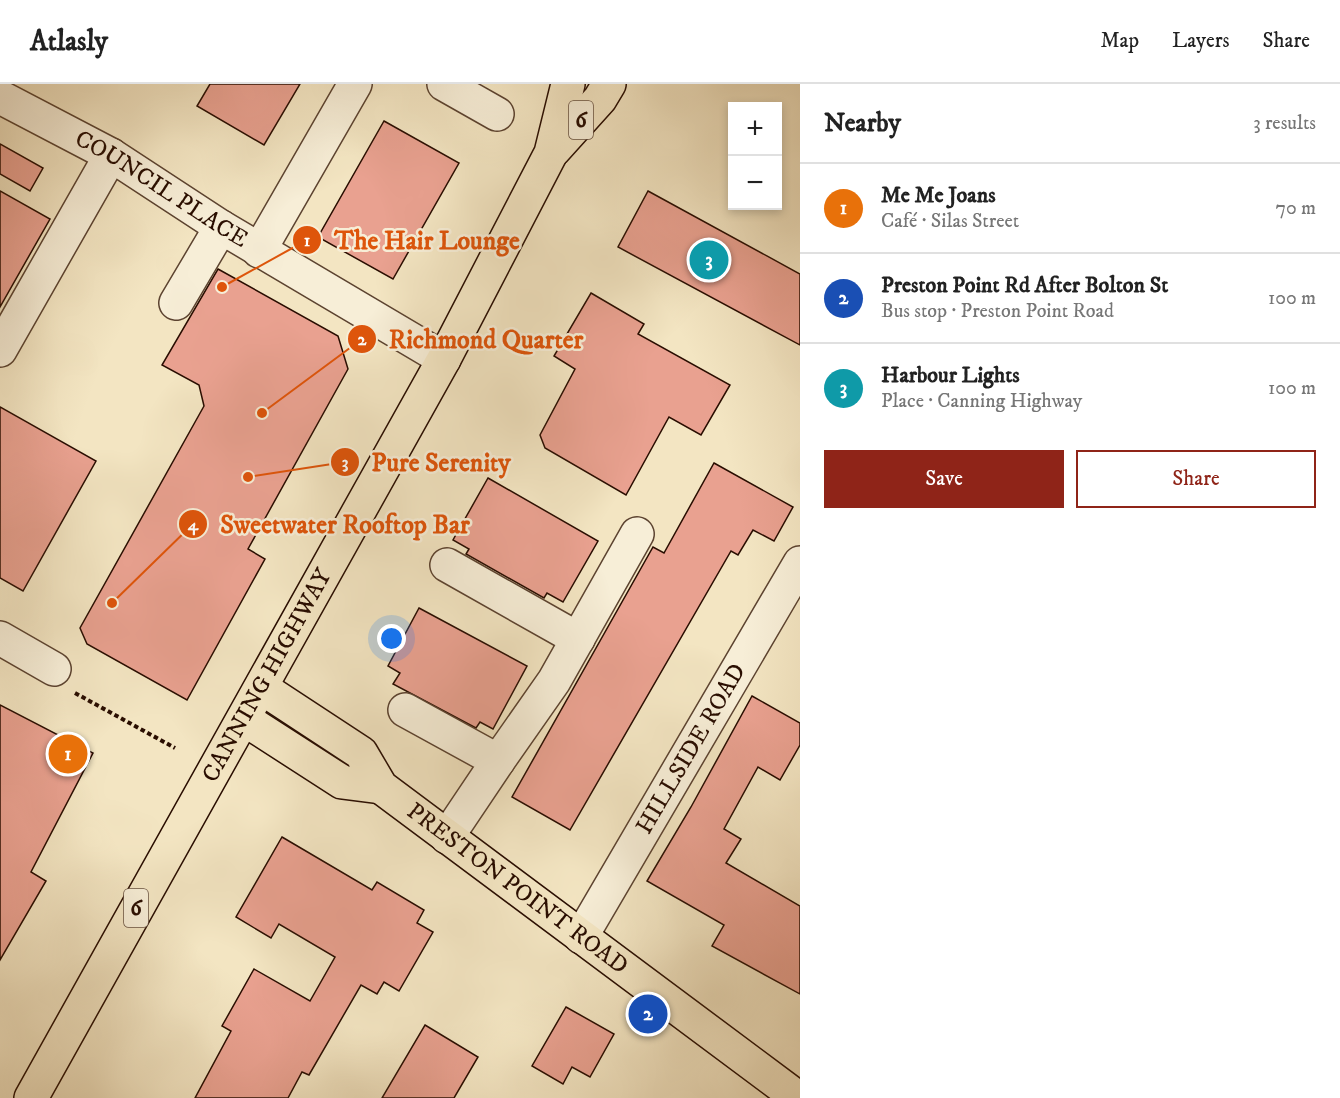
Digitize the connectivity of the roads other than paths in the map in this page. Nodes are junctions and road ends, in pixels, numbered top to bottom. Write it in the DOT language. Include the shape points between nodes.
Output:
graph roads {
  1 [pos="355,84"];
  2 [pos="444,84"];
  3 [pos="568,84"];
  4 [pos="609,84"];
  5 [pos="0,97"];
  6 [pos="496,114"];
  7 [pos="551,153"];
  8 [pos="111,155"];
  9 [pos="220,227"];
  10 [pos="260,251"];
  11 [pos="176,303"];
  12 [pos="0,350"];
  13 [pos="444,359"];
  14 [pos="637,534"];
  15 [pos="800,563"];
  16 [pos="447,565"];
  17 [pos="0,638"];
  18 [pos="578,639"];
  19 [pos="54,669"];
  20 [pos="262,688"];
  21 [pos="405,710"];
  22 [pos="244,719"];
  23 [pos="498,761"];
  24 [pos="381,787"];
  25 [pos="447,837"];
  26 [pos="581,937"];
  27 [pos="31,1098"];
  28 [pos="798,1098"];
  1 -- 10 [label="street"];
  2 -- 6 [label="street"];
  3 -- 7 [label="main road, CANNING HIGHWAY / 6"];
  4 -- 7 [label="main road, CANNING HIGHWAY / 6"];
  5 -- 8 [label="street, COUNCIL PLACE"];
  7 -- 13 [label="main road, CANNING HIGHWAY / 6"];
  8 -- 9 [label="street, COUNCIL PLACE"];
  8 -- 12 [label="street"];
  9 -- 10 [label="street, COUNCIL PLACE"];
  9 -- 11 [label="street"];
  10 -- 13 [label="street, COUNCIL PLACE"];
  13 -- 20 [label="main road, CANNING HIGHWAY / 6"];
  14 -- 18 [label="street"];
  15 -- 26 [label="street, HILLSIDE ROAD"];
  16 -- 18 [label="street"];
  17 -- 19 [label="street"];
  18 -- 23 [label="street"];
  20 -- 22 [label="main road, CANNING HIGHWAY / 6"];
  20 -- 24 [label="main road, PRESTON POINT ROAD" via="361,753"];
  21 -- 23 [label="street"];
  22 -- 24 [label="main road, PRESTON POINT ROAD" via="342,782"];
  22 -- 27 [label="main road, CANNING HIGHWAY / 6" via="209,775"];
  23 -- 25 [label="street"];
  24 -- 25 [label="main road, PRESTON POINT ROAD"];
  25 -- 26 [label="main road, PRESTON POINT ROAD"];
  26 -- 28 [label="main road, PRESTON POINT ROAD"];
}
